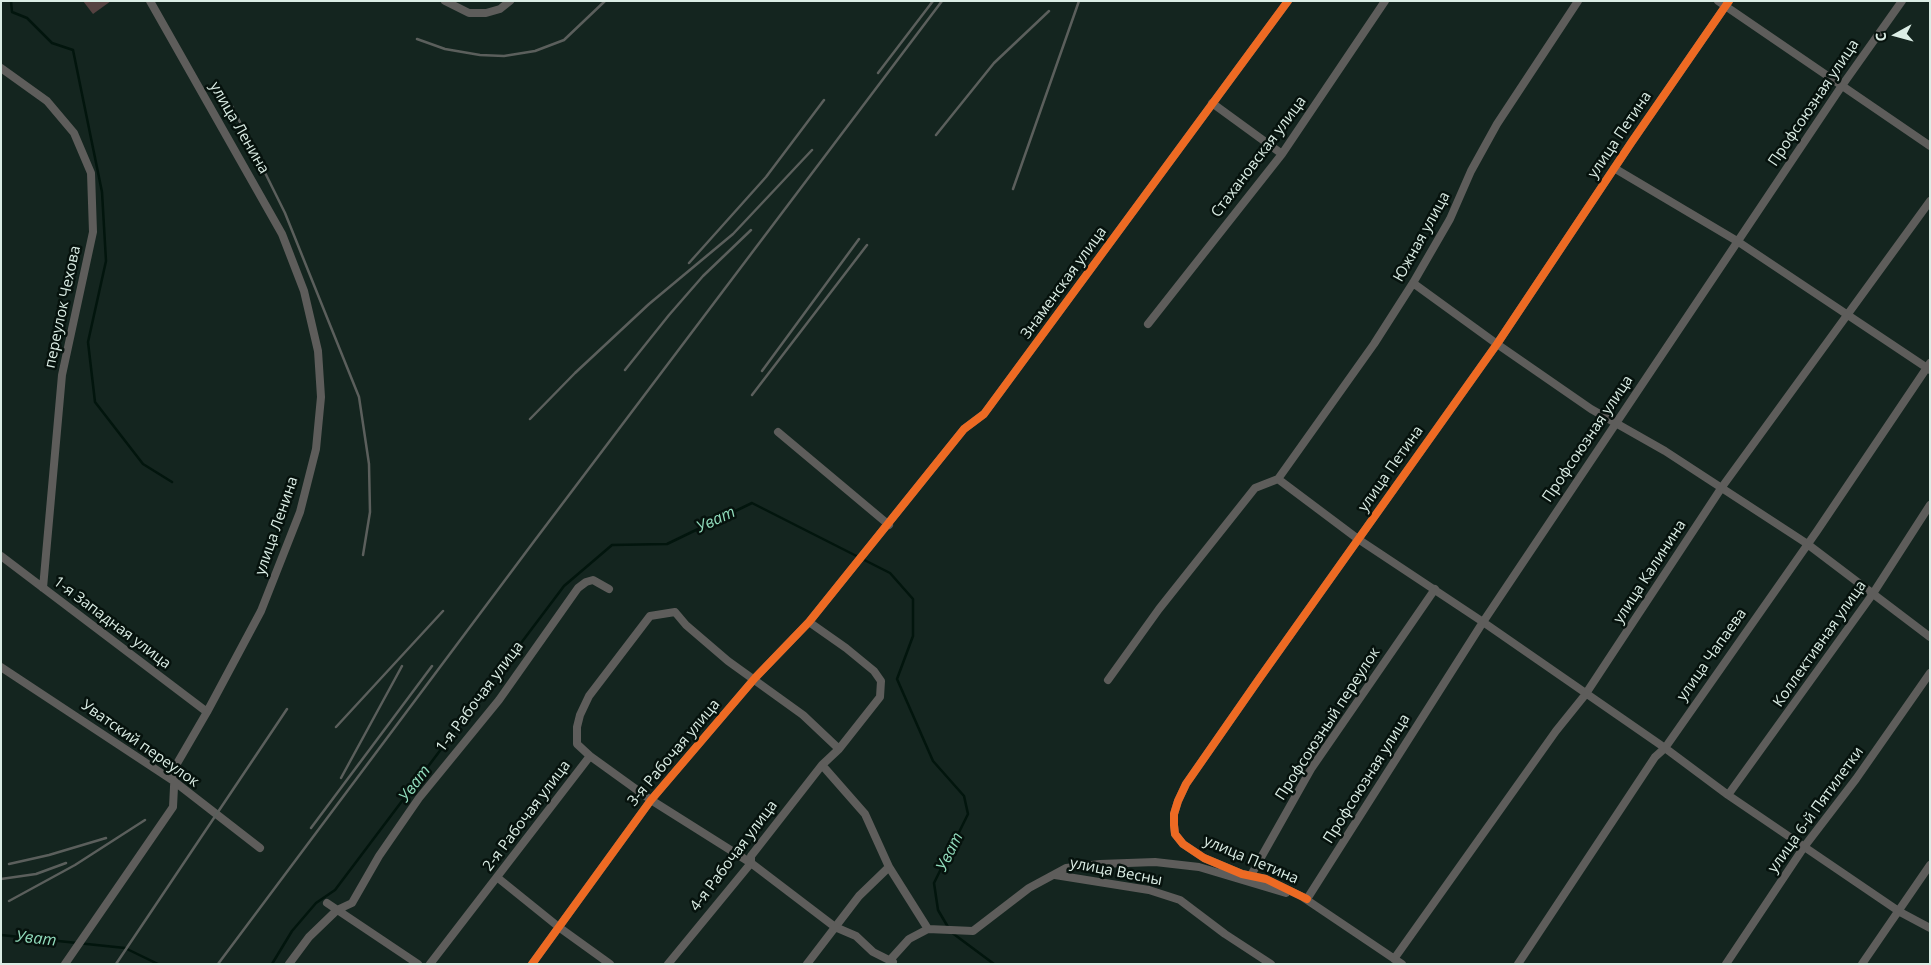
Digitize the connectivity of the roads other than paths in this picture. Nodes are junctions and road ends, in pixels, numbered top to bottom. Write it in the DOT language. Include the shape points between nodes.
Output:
graph roads {
  1 [pos="150,1"];
  2 [pos="445,1"];
  3 [pos="510,1"];
  4 [pos="1288,1"];
  5 [pos="1385,1"];
  6 [pos="1578,1"];
  7 [pos="1718,1"];
  8 [pos="1902,1"];
  9 [pos="1727,4"];
  10 [pos="1,68"];
  11 [pos="1841,87"];
  12 [pos="1212,103"];
  13 [pos="1930,146"];
  14 [pos="1282,154"];
  15 [pos="1614,168"];
  16 [pos="1930,201"];
  17 [pos="1737,242"];
  18 [pos="1413,283"];
  19 [pos="1847,317"];
  20 [pos="1148,324"];
  21 [pos="1497,344"];
  22 [pos="1929,367"];
  23 [pos="1616,424"];
  24 [pos="778,432"];
  25 [pos="1278,479"];
  26 [pos="1722,487"];
  27 [pos="1930,505"];
  28 [pos="889,525"];
  29 [pos="1358,539"];
  30 [pos="1806,543"];
  31 [pos="1,556"];
  32 [pos="850,570"];
  33 [pos="43,588"];
  34 [pos="609,589"];
  35 [pos="1435,589"];
  36 [pos="1872,595"];
  37 [pos="809,622"];
  38 [pos="1483,622"];
  39 [pos="1930,638"];
  40 [pos="1,667"];
  41 [pos="1930,673"];
  42 [pos="755,678"];
  43 [pos="1108,680"];
  44 [pos="1585,694"];
  45 [pos="207,712"];
  46 [pos="1665,748"];
  47 [pos="839,749"];
  48 [pos="590,756"];
  49 [pos="822,765"];
  50 [pos="175,782"];
  51 [pos="1728,795"];
  52 [pos="651,800"];
  53 [pos="1804,847"];
  54 [pos="260,848"];
  55 [pos="751,862"];
  56 [pos="1930,866"];
  57 [pos="889,867"];
  58 [pos="1055,874"];
  59 [pos="1250,877"];
  60 [pos="498,878"];
  61 [pos="1307,899"];
  62 [pos="327,903"];
  63 [pos="337,910"];
  64 [pos="1900,912"];
  65 [pos="560,928"];
  66 [pos="835,928"];
  67 [pos="1930,928"];
  68 [pos="928,929"];
  69 [pos="1394,959"];
  70 [pos="892,962"];
  71 [pos="65,964"];
  72 [pos="289,964"];
  73 [pos="418,964"];
  74 [pos="430,964"];
  75 [pos="532,964"];
  76 [pos="610,964"];
  77 [pos="668,964"];
  78 [pos="807,964"];
  79 [pos="1270,964"];
  80 [pos="1402,964"];
  81 [pos="1518,964"];
  82 [pos="1726,964"];
  83 [pos="1862,964"];
  1 -- 45 [label="street, улица Ленина" via="282,234 304,290 318,351 321,397 316,449 300,512 261,611"];
  2 -- 3 [label="street" via="469,13 486,13 500,10"];
  4 -- 12 [label="street, Знаменская улица"];
  5 -- 14 [label="street, Стахановская улица"];
  6 -- 18 [label="street, Южная улица" via="1497,124 1450,219"];
  7 -- 9 [label="street"];
  8 -- 11 [label="street, Профсоюзная улица"];
  9 -- 11 [label="street"];
  9 -- 15 [label="street, улица Петина"];
  10 -- 33 [label="street, переулок Чехова" via="47,101 74,133 91,173 93,232 62,375"];
  11 -- 13 [label="street"];
  11 -- 17 [label="street, Профсоюзная улица"];
  12 -- 14 [label="street"];
  12 -- 28 [label="street, Знаменская улица" via="984,414 964,429"];
  14 -- 20 [label="street, Стахановская улица"];
  15 -- 17 [label="street"];
  15 -- 21 [label="street, улица Петина"];
  16 -- 19 [label="street, улица Калинина"];
  17 -- 19 [label="street"];
  17 -- 23 [label="street, Профсоюзная улица"];
  18 -- 21 [label="street"];
  18 -- 25 [label="street, Южная улица"];
  19 -- 22 [label="street"];
  19 -- 26 [label="street, улица Калинина"];
  21 -- 23 [label="street"];
  21 -- 29 [label="street, улица Петина"];
  22 -- 30 [label="street, улица Чапаева"];
  23 -- 26 [label="street"];
  23 -- 38 [label="street, Профсоюзная улица"];
  24 -- 28 [label="street"];
  25 -- 29 [label="street"];
  25 -- 43 [label="street" via="1255,488 1159,609"];
  26 -- 30 [label="street"];
  26 -- 44 [label="street, улица Калинина"];
  27 -- 36 [label="street, Коллективная улица"];
  28 -- 32 [label="street, Знаменская улица"];
  29 -- 35 [label="street"];
  29 -- 59 [label="street, улица Петина" via="1186,784 1174,814 1175,834 1183,844 1204,858"];
  30 -- 36 [label="street"];
  30 -- 46 [label="street, улица Чапаева"];
  31 -- 33 [label="street, 1-я Западная улица"];
  32 -- 37 [label="street, 3-я Рабочая улица"];
  33 -- 45 [label="street, 1-я Западная улица"];
  34 -- 63 [label="street, 1-я Рабочая улица" via="594,580 578,588 499,700 419,798 379,856 352,903"];
  35 -- 38 [label="street"];
  35 -- 59 [label="street, Профсоюзный переулок" via="1312,769"];
  36 -- 39 [label="street"];
  36 -- 51 [label="street, Коллективная улица"];
  37 -- 42 [label="street, 3-я Рабочая улица"];
  37 -- 47 [label="street, 4-я Рабочая улица" via="846,648 881,681 880,697"];
  38 -- 44 [label="street"];
  38 -- 61 [label="street, Профсоюзная улица"];
  40 -- 50 [label="street, Уватский переулок"];
  41 -- 53 [label="street, улица 6-й Пятилетки"];
  42 -- 47 [label="street" via="803,715"];
  42 -- 48 [label="street, 2-я Рабочая улица" via="728,661 675,612 650,616 588,696 576,727 577,744"];
  42 -- 52 [label="street, 3-я Рабочая улица"];
  44 -- 46 [label="street"];
  44 -- 69 [label="street, улица Калинина"];
  45 -- 50 [label="street, улица Ленина" via="175,767"];
  46 -- 51 [label="street"];
  46 -- 81 [label="street, улица Чапаева" via="1655,757"];
  47 -- 49 [label="street, 4-я Рабочая улица"];
  48 -- 52 [label="street"];
  48 -- 60 [label="street, 2-я Рабочая улица"];
  49 -- 55 [label="street, 4-я Рабочая улица" via="751,856"];
  49 -- 57 [label="street" via="865,814"];
  50 -- 54 [label="street, Уватский переулок"];
  50 -- 71 [label="street, улица Ленина" via="173,807"];
  51 -- 53 [label="street"];
  52 -- 55 [label="street"];
  52 -- 65 [label="street, 3-я Рабочая улица"];
  53 -- 64 [label="street"];
  53 -- 82 [label="street, улица 6-й Пятилетки"];
  55 -- 66 [label="street"];
  55 -- 77 [label="street, 4-я Рабочая улица"];
  56 -- 64 [label="street"];
  57 -- 66 [label="street" via="859,896"];
  57 -- 68 [label="street"];
  58 -- 61 [label="street" via="1066,868 1156,862 1199,867"];
  58 -- 68 [label="street" via="1029,888 973,931"];
  58 -- 79 [label="street, улица Весны" via="1149,890 1180,900"];
  59 -- 61 [label="street, улица Петина" via="1266,879"];
  60 -- 65 [label="street"];
  60 -- 74 [label="street, 2-я Рабочая улица"];
  61 -- 69 [label="street"];
  62 -- 63 [label="street"];
  63 -- 72 [label="street, 1-я Рабочая улица"];
  63 -- 73 [label="street"];
  64 -- 67 [label="street"];
  64 -- 83 [label="street"];
  65 -- 75 [label="street, 3-я Рабочая улица"];
  65 -- 76 [label="street"];
  66 -- 70 [label="street" via="856,936 873,952"];
  66 -- 78 [label="street"];
  68 -- 70 [label="street" via="909,939"];
  69 -- 80 [label="street"];
}
